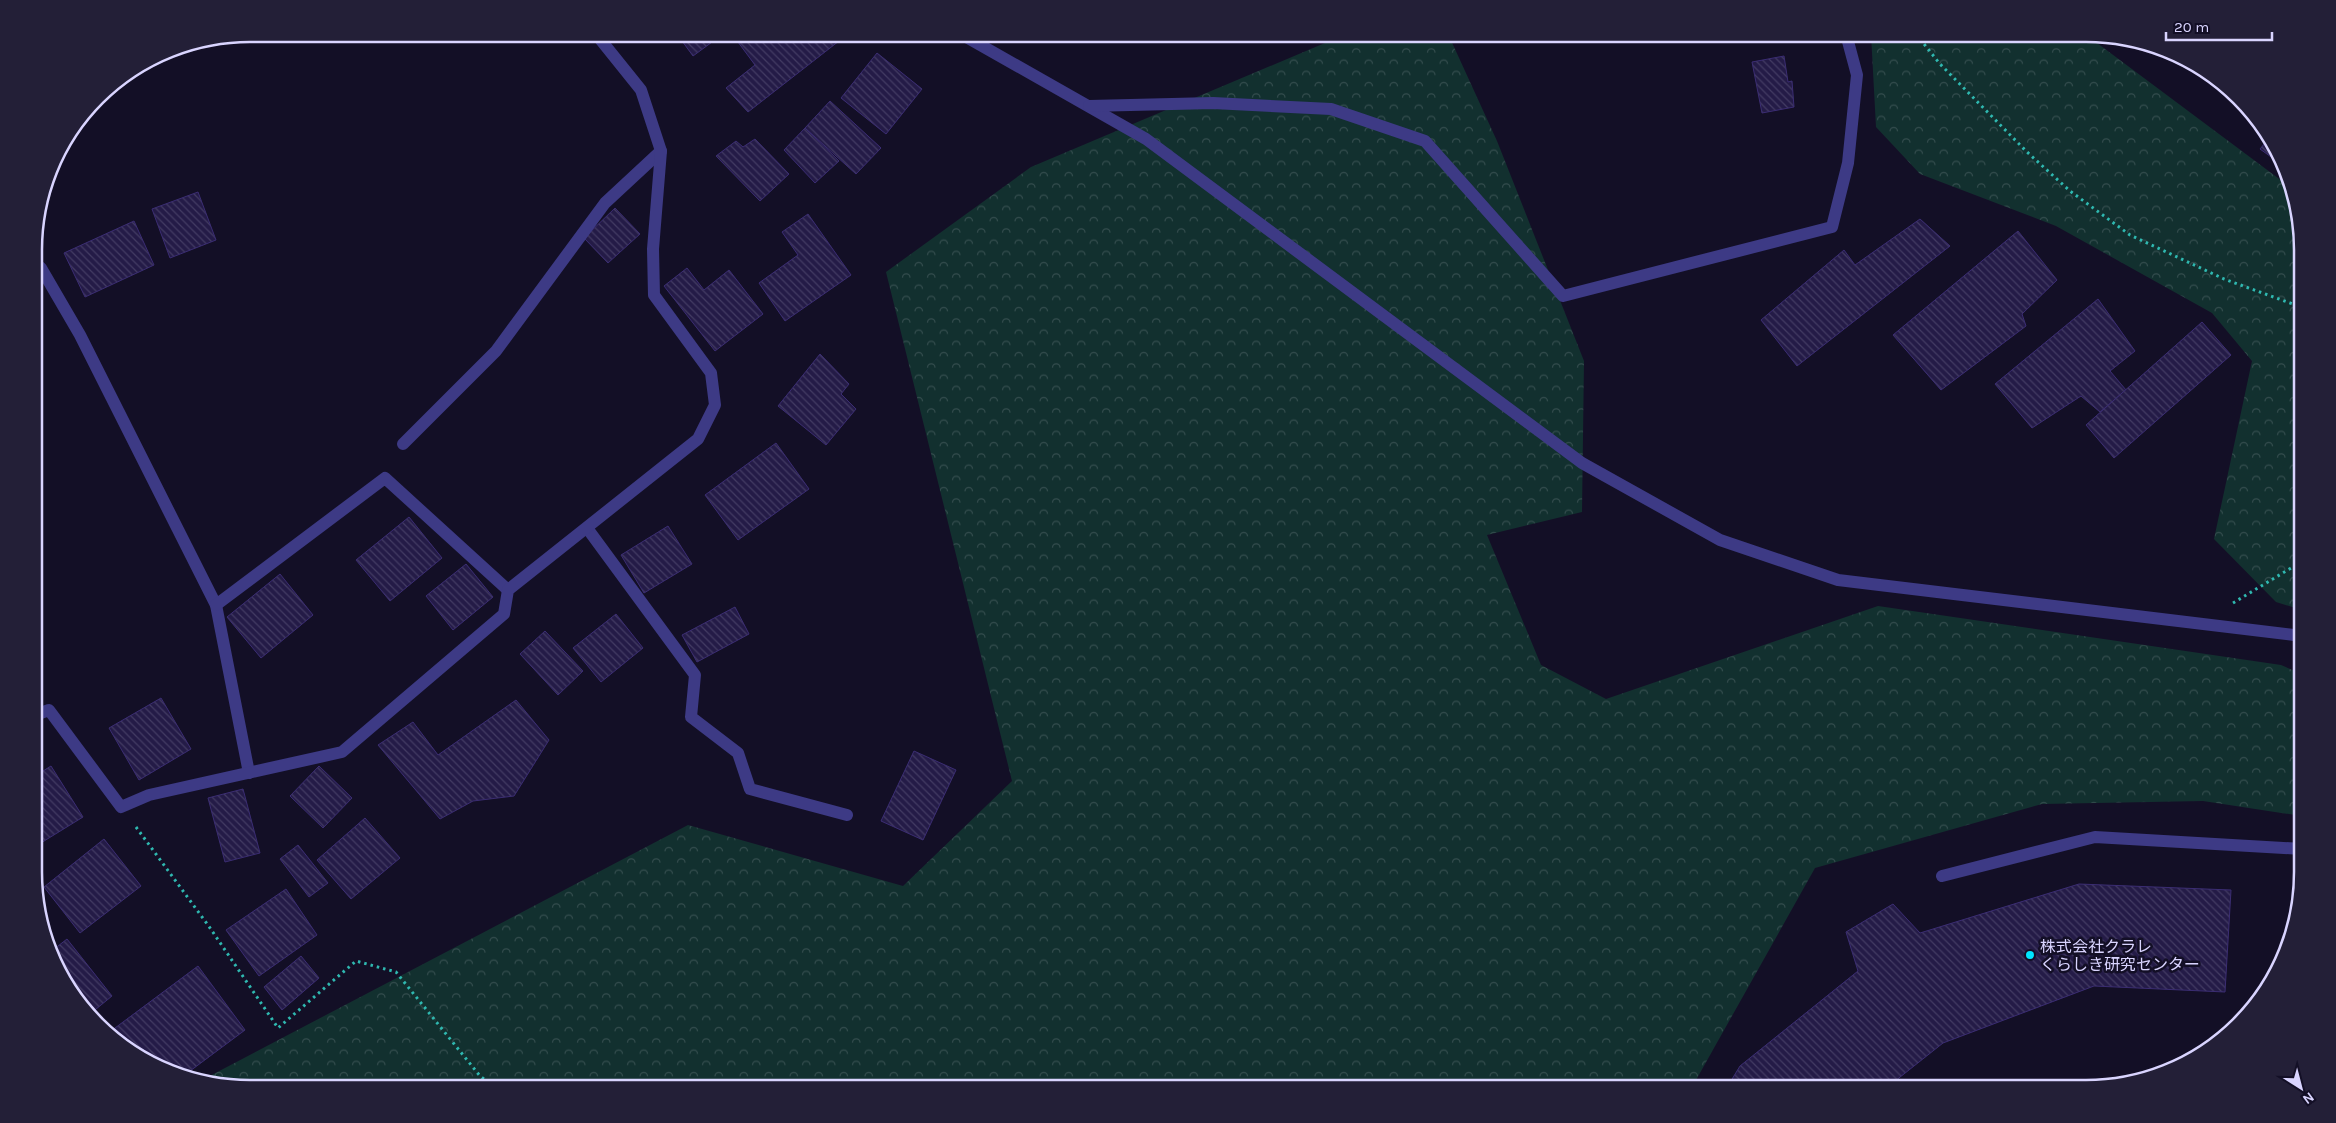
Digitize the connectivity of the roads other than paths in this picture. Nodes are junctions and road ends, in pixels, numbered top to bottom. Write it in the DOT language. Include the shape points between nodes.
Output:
graph roads {
  1 [pos="602,42"];
  2 [pos="975,42"];
  3 [pos="1848,42"];
  4 [pos="1089,106"];
  5 [pos="661,151"];
  6 [pos="42,270"];
  7 [pos="403,444"];
  8 [pos="587,528"];
  9 [pos="508,590"];
  10 [pos="216,606"];
  11 [pos="2294,635"];
  12 [pos="42,713"];
  13 [pos="249,773"];
  14 [pos="847,815"];
  15 [pos="2294,849"];
  16 [pos="1942,876"];
  1 -- 5 [label="street" via="641,90"];
  2 -- 4 [label="street"];
  3 -- 4 [label="street" via="1857,75 1848,163 1832,227 1563,296 1425,141 1331,109 1213,103"];
  4 -- 11 [label="street" via="1154,145 1582,463 1720,540 1838,580"];
  5 -- 7 [label="street" via="605,203 496,351"];
  5 -- 8 [label="street" via="653,249 654,295 711,373 715,405 698,439"];
  6 -- 10 [label="street" via="80,335"];
  8 -- 9 [label="street"];
  8 -- 14 [label="street" via="695,675 691,718 738,753 750,789"];
  9 -- 10 [label="street" via="385,478"];
  9 -- 13 [label="street" via="504,614 342,752"];
  10 -- 13 [label="street"];
  12 -- 13 [label="street" via="49,710 121,807 149,795"];
  15 -- 16 [label="street" via="2095,837"];
}
